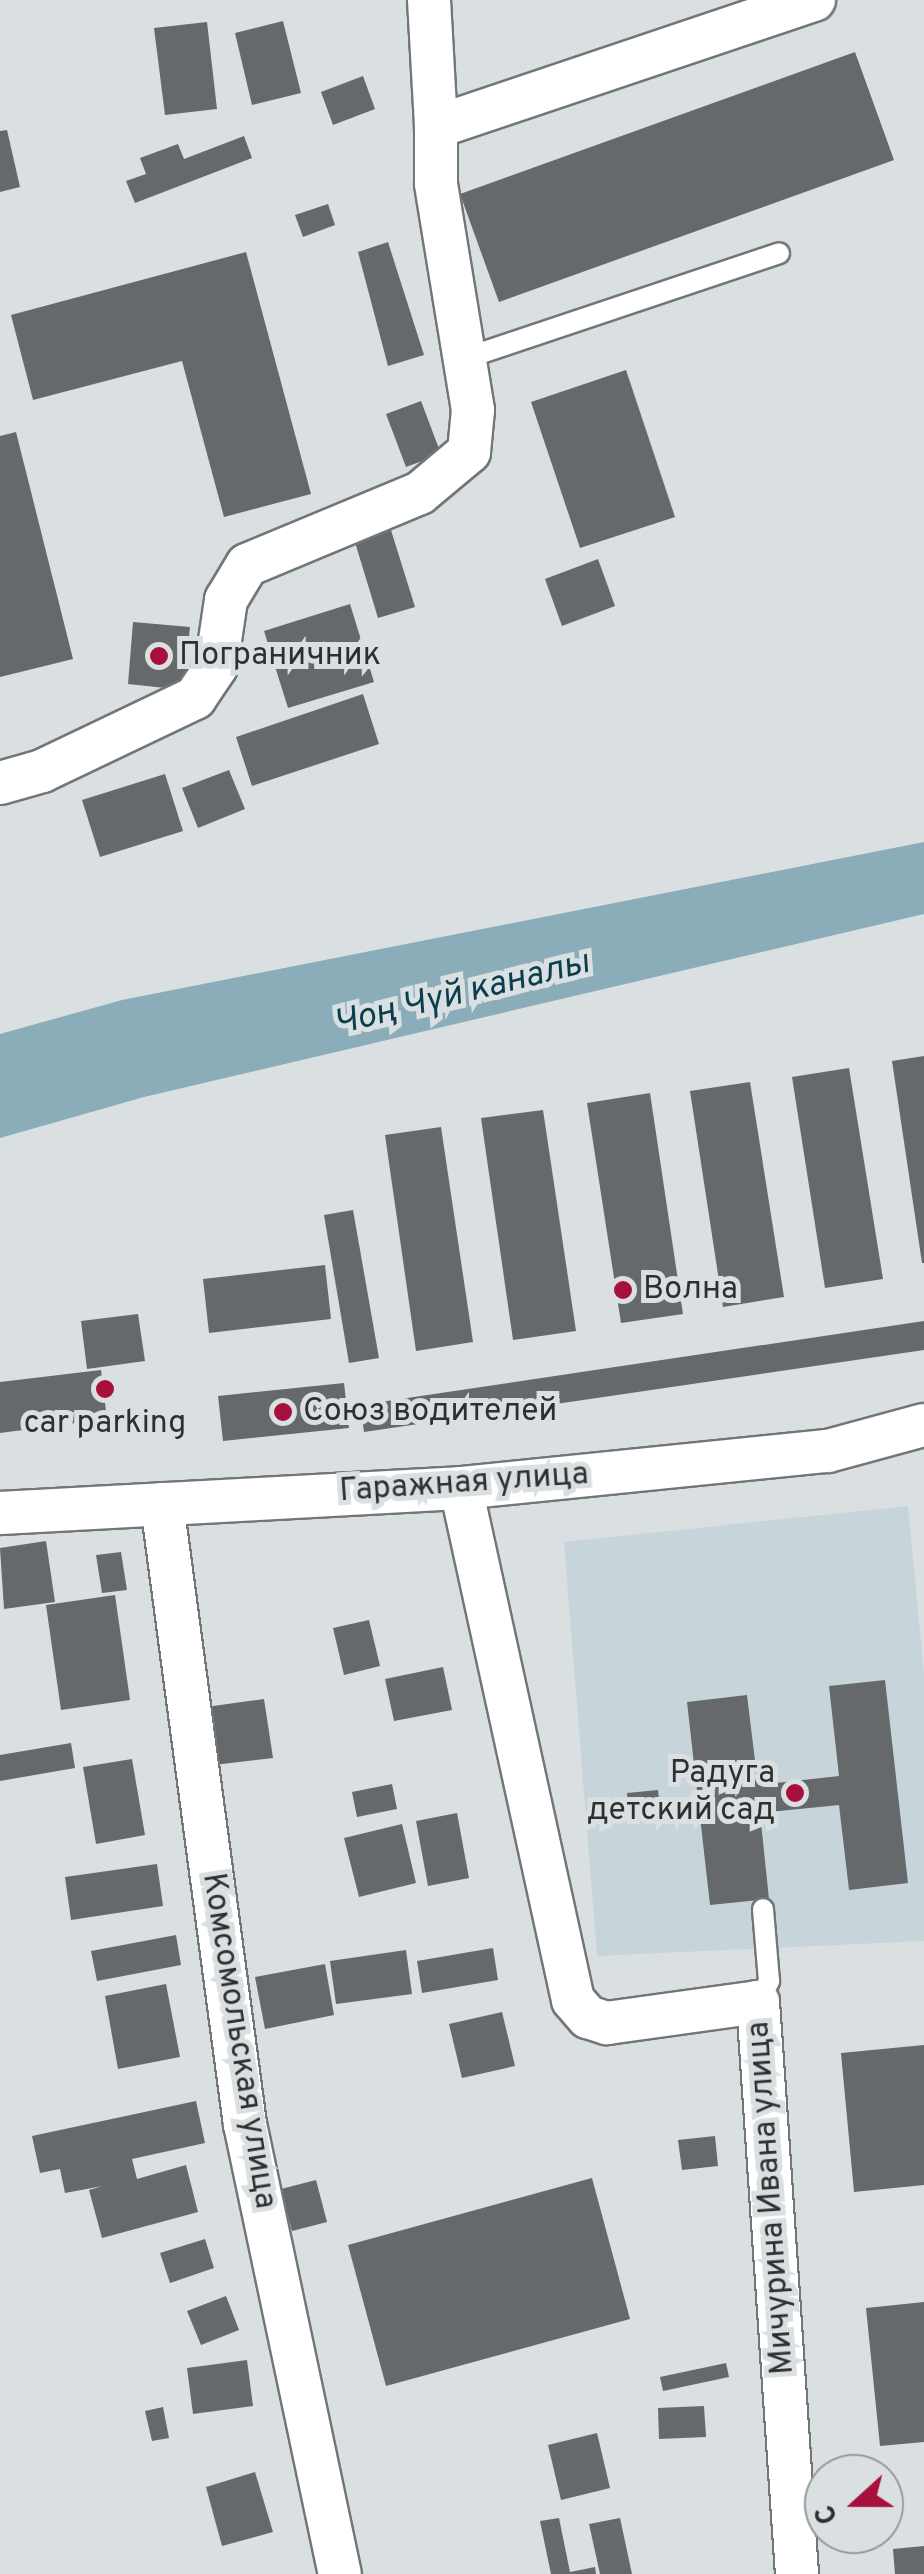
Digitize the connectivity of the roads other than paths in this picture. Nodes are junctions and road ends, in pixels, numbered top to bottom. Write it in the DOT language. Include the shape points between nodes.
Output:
graph roads {
  1 [pos="429,0"];
  2 [pos="814,0"];
  3 [pos="436,127"];
  4 [pos="779,253"];
  5 [pos="466,358"];
  6 [pos="0,783"];
  7 [pos="924,1425"];
  8 [pos="461,1488"];
  9 [pos="162,1504"];
  10 [pos="0,1513"];
  11 [pos="762,1909"];
  12 [pos="758,2002"];
  13 [pos="340,2574"];
  14 [pos="798,2574"];
  1 -- 3 [label="street"];
  2 -- 3 [label="street"];
  3 -- 5 [label="street" via="436,183"];
  4 -- 5 [label="lane"];
  5 -- 6 [label="street" via="473,410 469,452 420,493 247,564 226,600 216,667 195,698 42,772"];
  7 -- 8 [label="street, Гаражная улица" via="828,1451"];
  8 -- 9 [label="street, Гаражная улица"];
  8 -- 12 [label="street, Мичурина Ивана улица" via="573,2000 588,2017 607,2023"];
  9 -- 10 [label="street, Гаражная улица"];
  9 -- 13 [label="street, Комсомольская улица" via="246,2124"];
  11 -- 12 [label="lane" via="769,1981"];
  12 -- 14 [label="street, Мичурина Ивана улица"];
}
